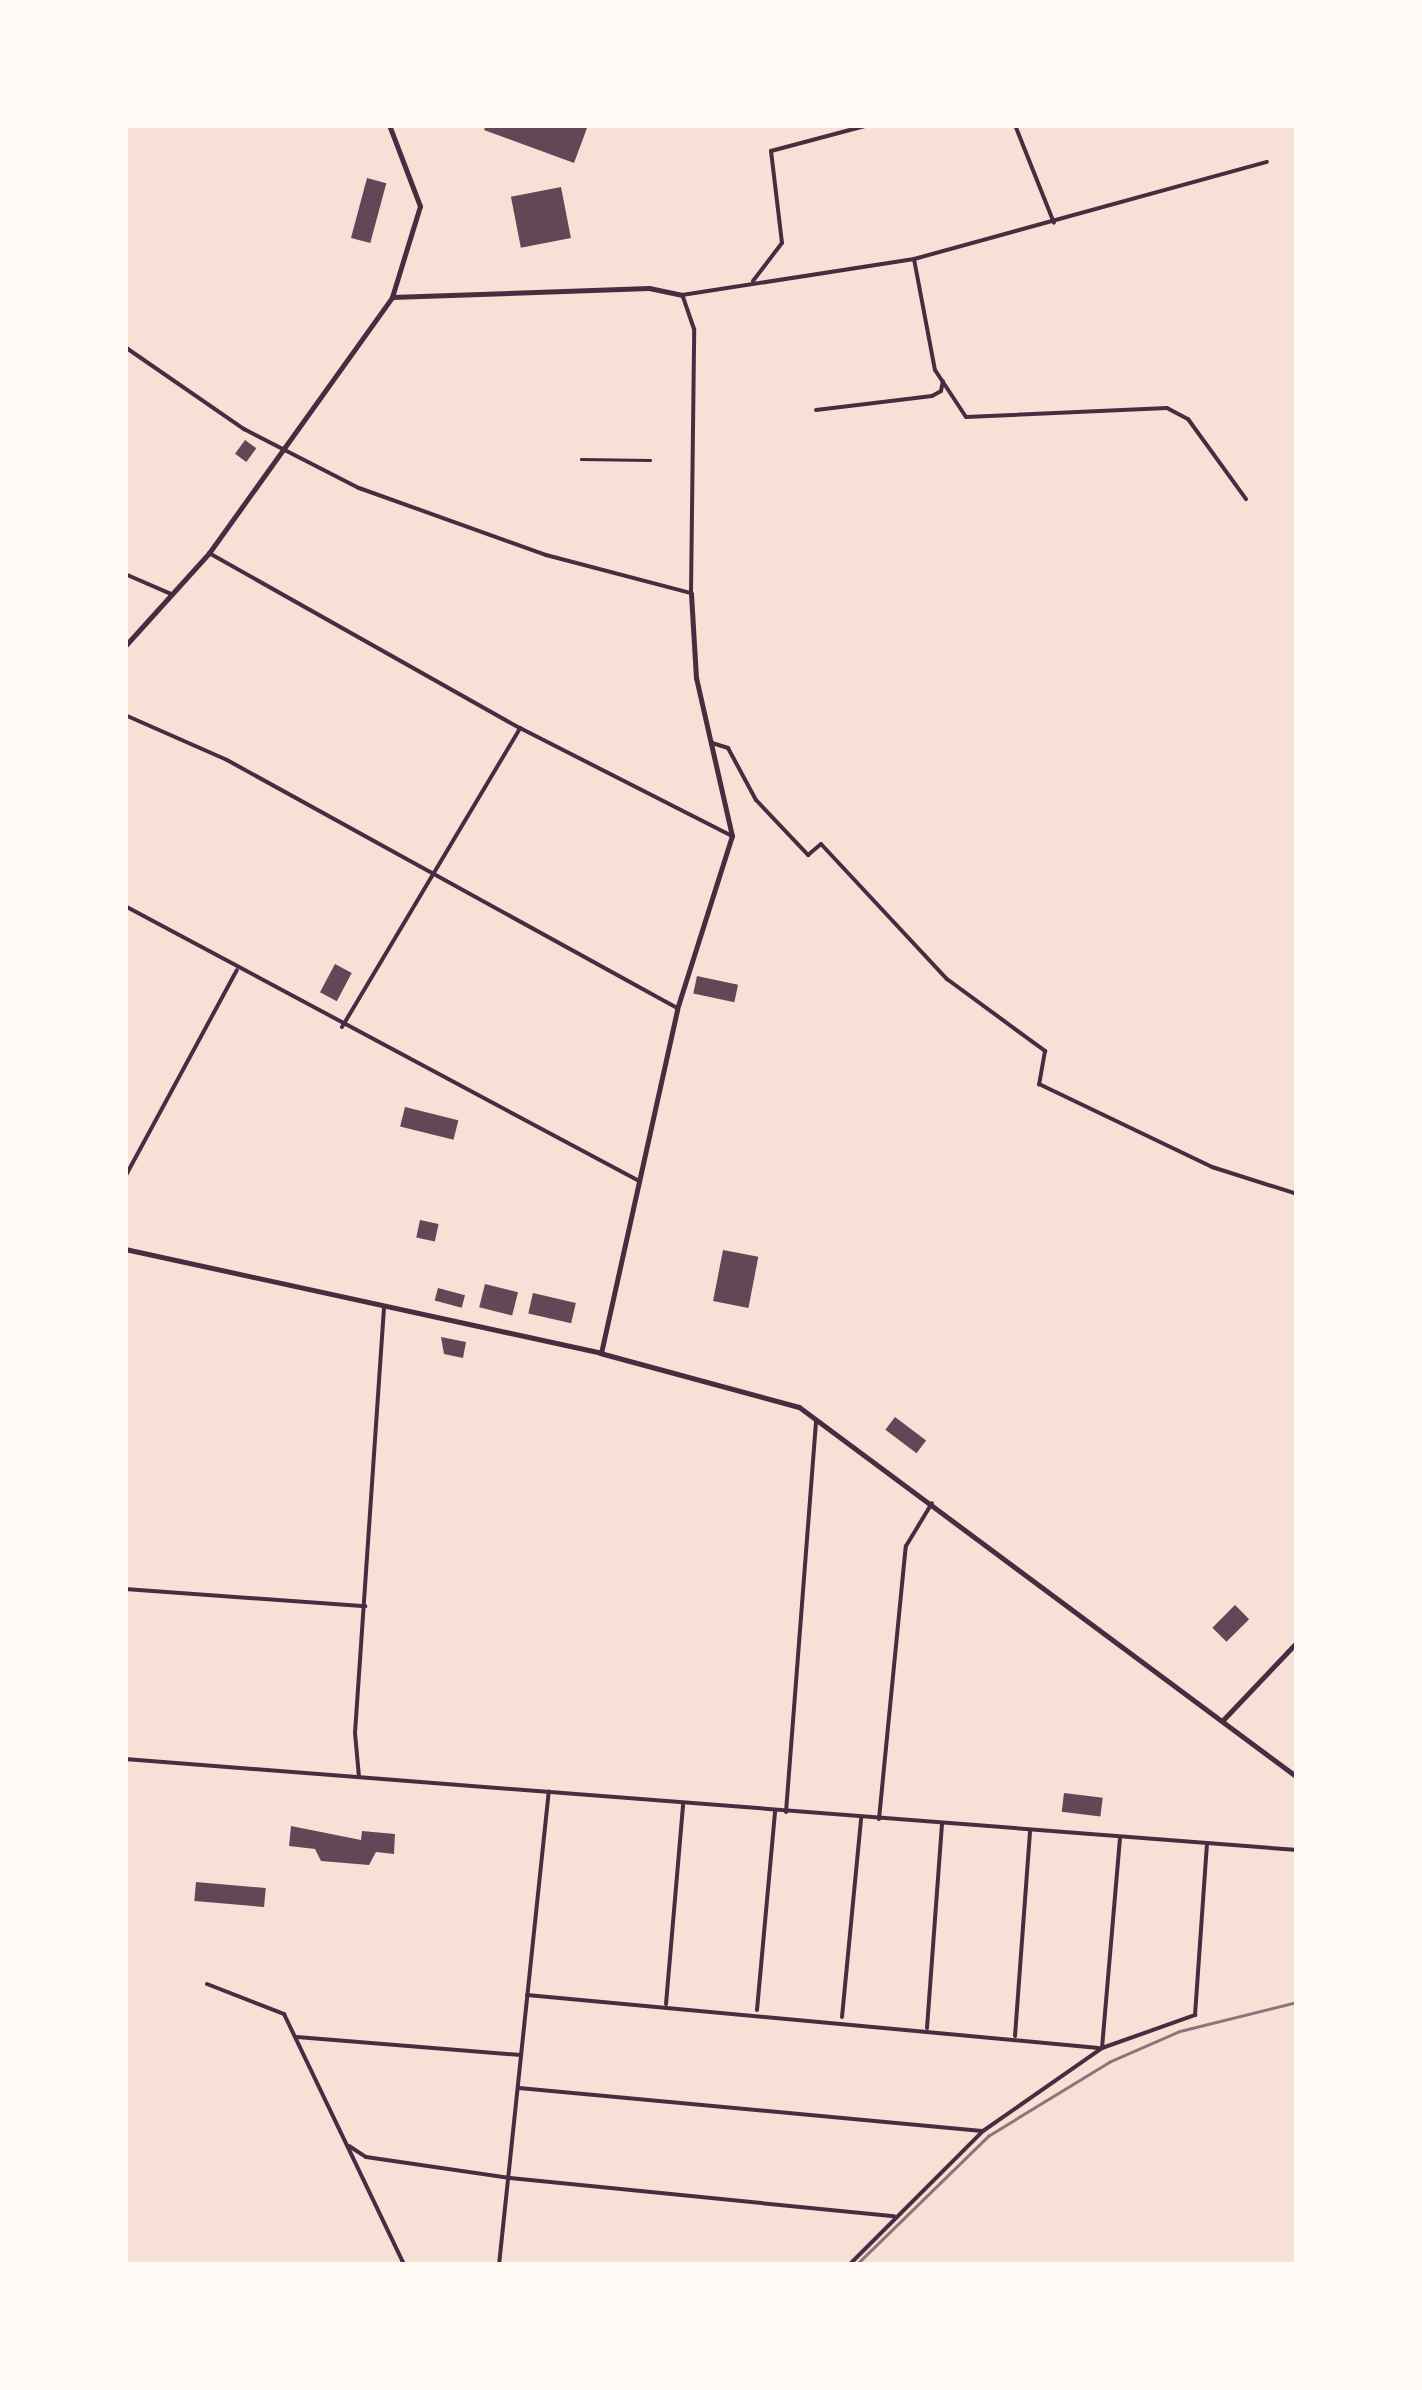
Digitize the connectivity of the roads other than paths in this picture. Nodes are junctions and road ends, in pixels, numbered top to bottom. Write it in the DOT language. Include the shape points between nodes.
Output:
graph roads {
  1 [pos="389,125"];
  2 [pos="868,125"];
  3 [pos="1016,125"];
  4 [pos="1267,162"];
  5 [pos="1054,223"];
  6 [pos="914,259"];
  7 [pos="753,282"];
  8 [pos="682,295"];
  9 [pos="392,297"];
  10 [pos="125,347"];
  11 [pos="943,381"];
  12 [pos="816,410"];
  13 [pos="281,446"];
  14 [pos="582,459"];
  15 [pos="650,460"];
  16 [pos="1246,499"];
  17 [pos="209,553"];
  18 [pos="125,574"];
  19 [pos="691,593"];
  20 [pos="173,595"];
  21 [pos="125,646"];
  22 [pos="125,715"];
  23 [pos="520,728"];
  24 [pos="712,743"];
  25 [pos="732,836"];
  26 [pos="430,877"];
  27 [pos="125,906"];
  28 [pos="237,969"];
  29 [pos="678,1009"];
  30 [pos="342,1027"];
  31 [pos="125,1177"];
  32 [pos="637,1180"];
  33 [pos="1297,1194"];
  34 [pos="125,1249"];
  35 [pos="384,1306"];
  36 [pos="600,1354"];
  37 [pos="816,1418"];
  38 [pos="932,1503"];
  39 [pos="125,1589"];
  40 [pos="365,1606"];
  41 [pos="1297,1642"];
  42 [pos="1222,1721"];
  43 [pos="125,1759"];
  44 [pos="359,1777"];
  45 [pos="1297,1777"];
  46 [pos="549,1792"];
  47 [pos="683,1803"];
  48 [pos="775,1810"];
  49 [pos="786,1812"];
  50 [pos="861,1818"];
  51 [pos="880,1819"];
  52 [pos="942,1824"];
  53 [pos="1030,1831"];
  54 [pos="1120,1838"];
  55 [pos="1207,1845"];
  56 [pos="1297,1850"];
  57 [pos="207,1984"];
  58 [pos="527,1994"];
  59 [pos="666,2004"];
  60 [pos="757,2011"];
  61 [pos="842,2020"];
  62 [pos="927,2028"];
  63 [pos="1015,2036"];
  64 [pos="297,2037"];
  65 [pos="1102,2048"];
  66 [pos="522,2055"];
  67 [pos="519,2088"];
  68 [pos="984,2131"];
  69 [pos="350,2146"];
  70 [pos="510,2178"];
  71 [pos="894,2216"];
  72 [pos="404,2265"];
  73 [pos="499,2265"];
  74 [pos="849,2265"];
  1 -- 9 [label="street" via="420,193"];
  2 -- 7 [label="street" via="771,151 782,243"];
  3 -- 5 [label="street"];
  4 -- 5 [label="street"];
  5 -- 6 [label="street"];
  6 -- 7 [label="street"];
  6 -- 11 [label="street"];
  7 -- 8 [label="street"];
  8 -- 9 [label="street" via="633,288"];
  8 -- 19 [label="street" via="694,329"];
  9 -- 13 [label="street"];
  10 -- 13 [label="street" via="244,429"];
  11 -- 12 [label="street" via="942,392 932,396"];
  11 -- 16 [label="street" via="966,417 1167,408 1188,419"];
  13 -- 17 [label="street"];
  13 -- 19 [label="street" via="359,488 481,534"];
  14 -- 15 [label="street"];
  17 -- 20 [label="street"];
  17 -- 23 [label="street"];
  18 -- 20 [label="street"];
  19 -- 24 [label="street" via="696,678"];
  20 -- 21 [label="street"];
  22 -- 26 [label="street" via="227,760"];
  23 -- 25 [label="street"];
  23 -- 26 [label="street"];
  24 -- 25 [label="street"];
  24 -- 33 [label="street" via="728,748 756,800 808,855 822,844 947,979 1045,1051 1039,1084 1212,1167"];
  25 -- 29 [label="street"];
  26 -- 29 [label="street"];
  26 -- 30 [label="street"];
  27 -- 28 [label="street"];
  28 -- 30 [label="street"];
  28 -- 31 [label="street"];
  29 -- 32 [label="street"];
  30 -- 32 [label="street"];
  32 -- 36 [label="street"];
  34 -- 35 [label="street"];
  35 -- 36 [label="street"];
  35 -- 40 [label="street"];
  36 -- 37 [label="street" via="761,1393"];
  37 -- 38 [label="street"];
  37 -- 49 [label="street"];
  38 -- 42 [label="street"];
  38 -- 51 [label="street" via="906,1546"];
  39 -- 40 [label="street"];
  40 -- 44 [label="street" via="355,1733"];
  41 -- 42 [label="street"];
  42 -- 45 [label="street"];
  43 -- 44 [label="street"];
  44 -- 46 [label="street"];
  46 -- 47 [label="street"];
  46 -- 58 [label="street"];
  47 -- 48 [label="street"];
  47 -- 59 [label="street"];
  48 -- 49 [label="street"];
  48 -- 60 [label="street"];
  49 -- 50 [label="street"];
  50 -- 51 [label="street"];
  50 -- 61 [label="street"];
  51 -- 52 [label="street"];
  52 -- 53 [label="street"];
  52 -- 62 [label="street"];
  53 -- 54 [label="street"];
  53 -- 63 [label="street"];
  54 -- 55 [label="street"];
  54 -- 65 [label="street"];
  55 -- 56 [label="street"];
  55 -- 65 [label="street" via="1196,2016"];
  57 -- 64 [label="street" via="284,2014"];
  58 -- 59 [label="street"];
  58 -- 66 [label="street"];
  59 -- 60 [label="street"];
  60 -- 61 [label="street"];
  61 -- 62 [label="street"];
  62 -- 63 [label="street"];
  63 -- 65 [label="street"];
  64 -- 66 [label="street"];
  64 -- 69 [label="street"];
  65 -- 68 [label="street"];
  66 -- 67 [label="street"];
  67 -- 68 [label="street"];
  67 -- 70 [label="street"];
  68 -- 71 [label="street"];
  69 -- 70 [label="street" via="366,2157"];
  69 -- 72 [label="street"];
  70 -- 71 [label="street"];
  70 -- 73 [label="street"];
  71 -- 74 [label="street"];
}
